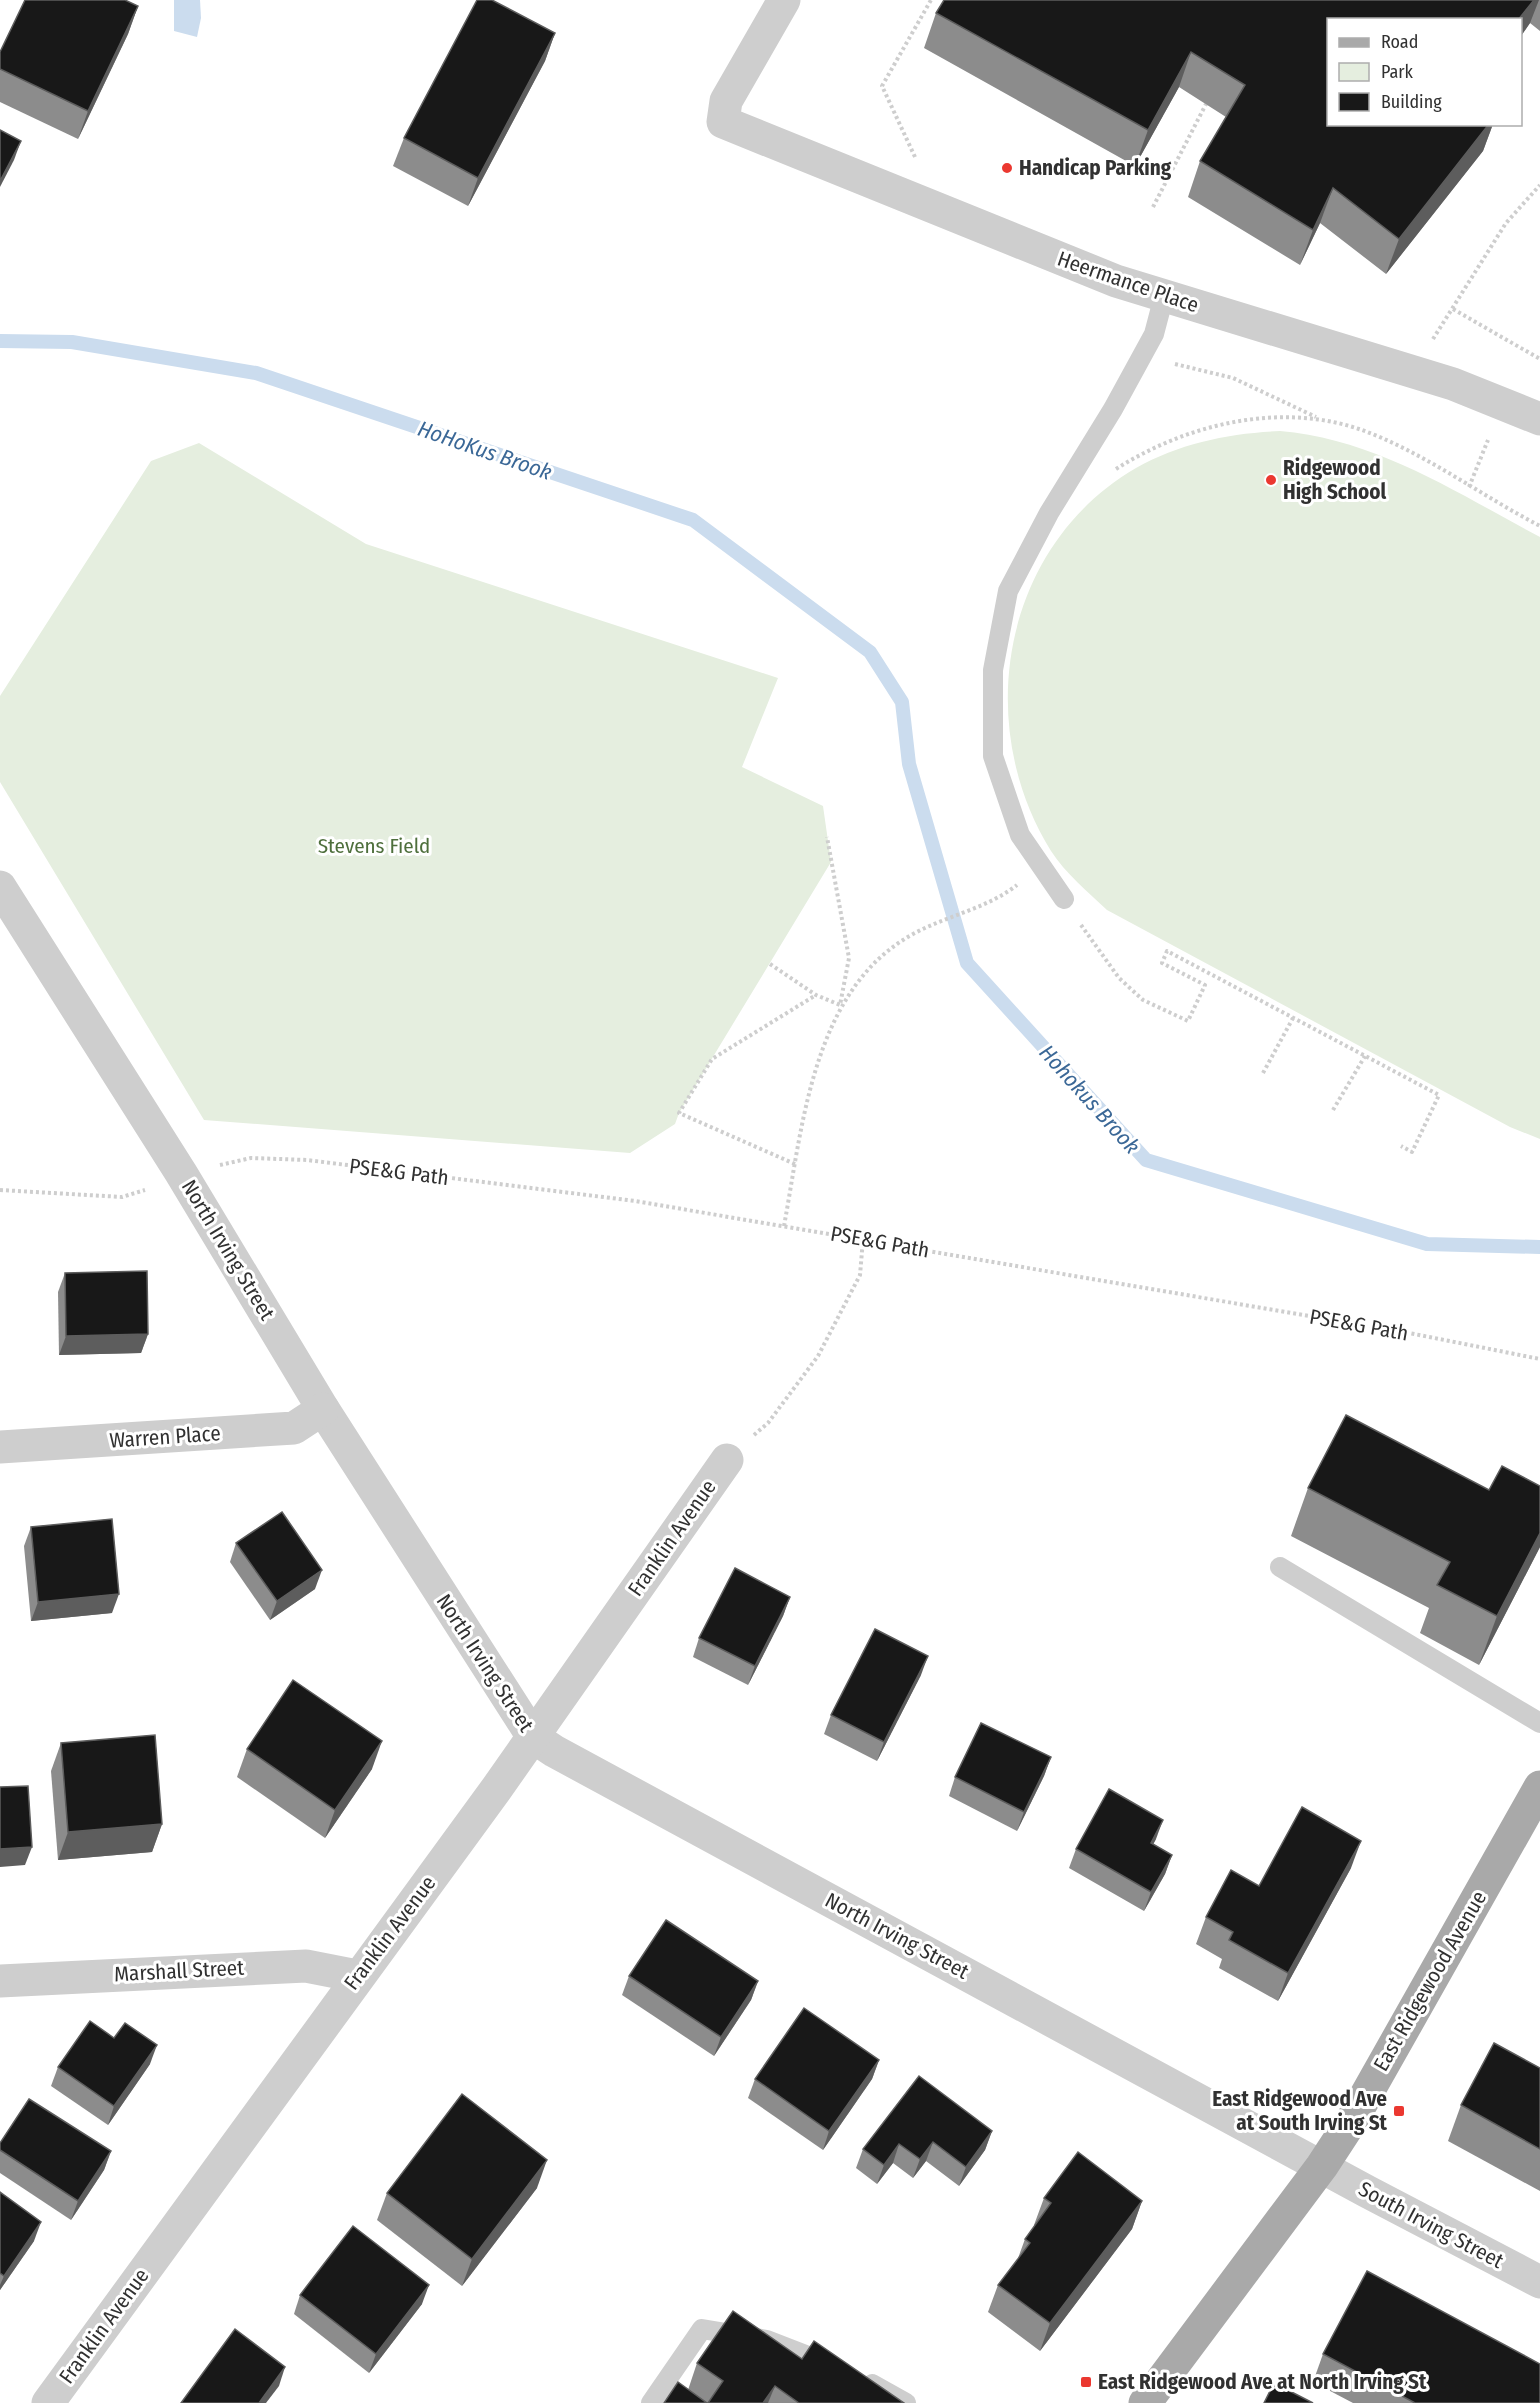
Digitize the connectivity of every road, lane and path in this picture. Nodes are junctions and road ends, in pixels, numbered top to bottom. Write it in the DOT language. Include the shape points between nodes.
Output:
graph roads {
  1 [pos="784,0"];
  2 [pos="931,0"];
  3 [pos="1211,98"];
  4 [pos="902,129"];
  5 [pos="1540,184"];
  6 [pos="1153,207"];
  7 [pos="1164,296"];
  8 [pos="1142,356"];
  9 [pos="1540,359"];
  10 [pos="1319,418"];
  11 [pos="1540,419"];
  12 [pos="1491,433"];
  13 [pos="1112,471"];
  14 [pos="1469,487"];
  15 [pos="1540,526"];
  16 [pos="827,837"];
  17 [pos="0,887"];
  18 [pos="1064,899"];
  19 [pos="985,902"];
  20 [pos="770,964"];
  21 [pos="816,995"];
  22 [pos="840,1005"];
  23 [pos="1293,1018"];
  24 [pos="1365,1056"];
  25 [pos="1263,1073"];
  26 [pos="1333,1110"];
  27 [pos="1401,1146"];
  28 [pos="795,1164"];
  29 [pos="217,1166"];
  30 [pos="0,1190"];
  31 [pos="146,1190"];
  32 [pos="784,1226"];
  33 [pos="863,1239"];
  34 [pos="1540,1359"];
  35 [pos="323,1409"];
  36 [pos="0,1447"];
  37 [pos="727,1460"];
  38 [pos="1280,1567"];
  39 [pos="1540,1723"];
  40 [pos="533,1737"];
  41 [pos="1540,1787"];
  42 [pos="357,1976"];
  43 [pos="0,1981"];
  44 [pos="1322,2166"];
  45 [pos="1540,2282"];
  46 [pos="48,2403"];
  47 [pos="651,2403"];
  48 [pos="906,2403"];
  49 [pos="1145,2403"];
  1 -- 7 [label="street, Heermance Place" via="726,101 723,122 1116,281"];
  2 -- 4 [label="path" via="882,86"];
  3 -- 6 [label="path"];
  5 -- 9 [label="path" via="1506,223 1453,309"];
  7 -- 8 [label="lane" via="1154,333"];
  7 -- 11 [label="street, Heermance Place" via="1453,384"];
  8 -- 10 [label="path" via="1233,378"];
  8 -- 18 [label="lane" via="1008,591 993,670 993,756 1020,835"];
  10 -- 13 [label="path" via="1249,420 1177,437"];
  10 -- 14 [label="path" via="1362,430"];
  12 -- 14 [label="path"];
  14 -- 15 [label="path"];
  16 -- 22 [label="path" via="849,958"];
  17 -- 35 [label="street, North Irving Street" via="181,1173"];
  18 -- 23 [label="path" via="1104,961 1143,1000 1188,1021 1205,985 1162,963 1167,951"];
  19 -- 22 [label="path" via="904,938 860,976"];
  20 -- 21 [label="path"];
  21 -- 22 [label="path"];
  21 -- 28 [label="path" via="712,1059 679,1113"];
  22 -- 28 [label="path" via="814,1076"];
  23 -- 24 [label="path"];
  23 -- 25 [label="path"];
  24 -- 26 [label="path"];
  24 -- 27 [label="path" via="1439,1095 1412,1152"];
  28 -- 32 [label="path"];
  29 -- 32 [label="path, PSE&G Path" via="251,1158 307,1160 635,1201"];
  30 -- 31 [label="path" via="122,1197"];
  32 -- 33 [label="path, PSE&G Path"];
  33 -- 34 [label="path, PSE&G Path"];
  33 -- 37 [label="path" via="860,1275 818,1356 768,1423"];
  35 -- 36 [label="street, Warren Place" via="294,1428"];
  35 -- 40 [label="street, North Irving Street"];
  37 -- 40 [label="street, Franklin Avenue"];
  38 -- 39 [label="lane"];
  40 -- 42 [label="street, Franklin Avenue"];
  40 -- 44 [label="street, North Irving Street"];
  41 -- 44 [label="main road, East Ridgewood Avenue" via="1352,2120"];
  42 -- 43 [label="street, Marshall Street" via="306,1966"];
  42 -- 46 [label="street, Franklin Avenue"];
  44 -- 45 [label="street, South Irving Street"];
  44 -- 49 [label="main road, East Ridgewood Avenue"];
  47 -- 48 [label="lane" via="702,2329 767,2340 849,2372"];
}
